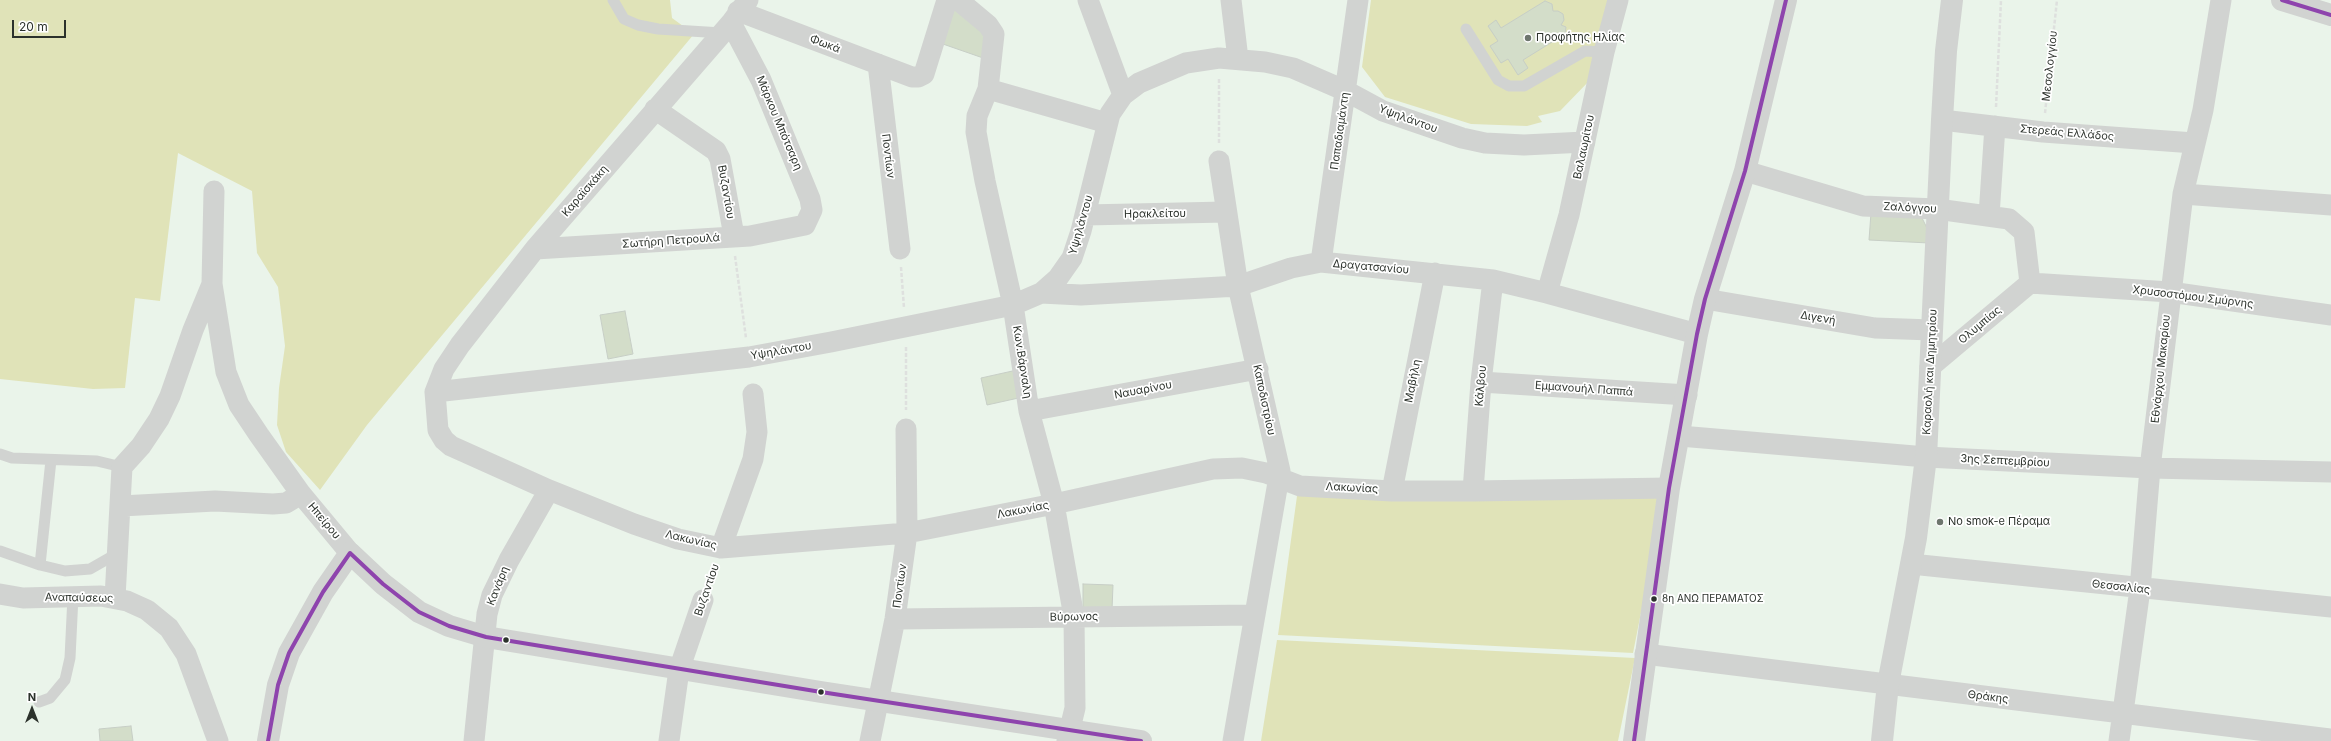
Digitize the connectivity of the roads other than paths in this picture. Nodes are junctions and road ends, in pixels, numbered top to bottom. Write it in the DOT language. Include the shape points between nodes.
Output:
graph roads {
  1 [pos="613,0"];
  2 [pos="947,0"];
  3 [pos="958,0"];
  4 [pos="1088,0"];
  5 [pos="1231,0"];
  6 [pos="1358,0"];
  7 [pos="1618,0"];
  8 [pos="1786,0"];
  9 [pos="1952,0"];
  10 [pos="2220,0"];
  11 [pos="2282,0"];
  12 [pos="2331,15"];
  13 [pos="735,17"];
  14 [pos="1466,29"];
  15 [pos="1604,52"];
  16 [pos="1228,58"];
  17 [pos="878,64"];
  18 [pos="988,88"];
  19 [pos="1346,91"];
  20 [pos="1123,95"];
  21 [pos="655,109"];
  22 [pos="1942,120"];
  23 [pos="1107,123"];
  24 [pos="1995,126"];
  25 [pos="1585,142"];
  26 [pos="2194,143"];
  27 [pos="1219,161"];
  28 [pos="1745,171"];
  29 [pos="214,191"];
  30 [pos="2183,194"];
  31 [pos="2331,205"];
  32 [pos="1937,210"];
  33 [pos="1226,212"];
  34 [pos="1085,215"];
  35 [pos="1989,216"];
  36 [pos="806,225"];
  37 [pos="734,236"];
  38 [pos="535,249"];
  39 [pos="900,249"];
  40 [pos="1322,262"];
  41 [pos="1435,273"];
  42 [pos="1493,280"];
  43 [pos="2030,283"];
  44 [pos="212,284"];
  45 [pos="1238,286"];
  46 [pos="1547,292"];
  47 [pos="2170,292"];
  48 [pos="1041,293"];
  49 [pos="1706,298"];
  50 [pos="1013,304"];
  51 [pos="2331,315"];
  52 [pos="1932,330"];
  53 [pos="1697,334"];
  54 [pos="1930,367"];
  55 [pos="1258,369"];
  56 [pos="1481,382"];
  57 [pos="435,392"];
  58 [pos="753,394"];
  59 [pos="1687,395"];
  60 [pos="1029,411"];
  61 [pos="906,428"];
  62 [pos="1680,436"];
  63 [pos="0,454"];
  64 [pos="1926,457"];
  65 [pos="51,460"];
  66 [pos="122,467"];
  67 [pos="2150,468"];
  68 [pos="2331,472"];
  69 [pos="1278,478"];
  70 [pos="1670,488"];
  71 [pos="549,490"];
  72 [pos="1392,490"];
  73 [pos="1473,491"];
  74 [pos="301,494"];
  75 [pos="1054,504"];
  76 [pos="121,506"];
  77 [pos="907,533"];
  78 [pos="721,548"];
  79 [pos="0,551"];
  80 [pos="118,553"];
  81 [pos="350,553"];
  82 [pos="1911,564"];
  83 [pos="40,565"];
  84 [pos="2140,589"];
  85 [pos="0,594"];
  86 [pos="73,596"];
  87 [pos="115,598"];
  88 [pos="703,600"];
  89 [pos="2331,607"];
  90 [pos="1253,615"];
  91 [pos="1074,617"];
  92 [pos="895,619"];
  93 [pos="486,637"];
  94 [pos="1645,654"];
  95 [pos="680,670"];
  96 [pos="1888,684"];
  97 [pos="877,700"];
  98 [pos="39,702"];
  99 [pos="2122,714"];
  100 [pos="1076,736"];
  101 [pos="2331,740"];
  102 [pos="218,741"];
  103 [pos="268,741"];
  104 [pos="474,741"];
  105 [pos="669,741"];
  106 [pos="870,741"];
  107 [pos="1141,741"];
  108 [pos="1233,741"];
  109 [pos="1634,741"];
  110 [pos="1882,741"];
  111 [pos="2119,741"];
  1 -- 13 [label="lane" via="624,19 658,29"];
  2 -- 17 [label="street, Φωκά" via="924,74 912,77"];
  3 -- 18 [label="street, Κων.Βάρναλη" via="988,25 994,34"];
  4 -- 20 [label="street"];
  5 -- 16 [label="street"];
  6 -- 19 [label="street, Παπαδιαμάντη"];
  7 -- 15 [label="street, Βαλαωρίτου"];
  8 -- 28 [label="street"];
  9 -- 22 [label="street, Καραολή και Δημητρίου"];
  10 -- 26 [label="street, Εθνάρχου Μακαρίου" via="2203,110"];
  11 -- 12 [label="street"];
  13 -- 17 [label="street, Φωκά"];
  13 -- 21 [label="street, Καραϊσκάκη"];
  13 -- 36 [label="street, Μάρκου Μπότσαρη" via="810,199 812,210"];
  14 -- 15 [label="lane" via="1498,80 1509,86 1524,86 1585,51"];
  15 -- 25 [label="street, Βαλαωρίτου"];
  16 -- 19 [label="street, Υψηλάντου" via="1293,68"];
  16 -- 20 [label="street, Υψηλάντου" via="1186,63 1139,83"];
  17 -- 39 [label="street, Ποντίων"];
  18 -- 23 [label="street"];
  18 -- 50 [label="street, Κων.Βάρναλη" via="978,116 976,132"];
  19 -- 25 [label="street, Υψηλάντου" via="1383,111 1462,138 1485,143 1524,145"];
  19 -- 40 [label="street, Παπαδιαμάντη"];
  20 -- 23 [label="street, Υψηλάντου"];
  21 -- 37 [label="street, Βυζαντίου" via="716,151 720,159"];
  21 -- 38 [label="street, Καραϊσκάκη"];
  22 -- 24 [label="street, Στερεάς Ελλάδος"];
  22 -- 32 [label="street, Καραολή και Δημητρίου"];
  23 -- 34 [label="street, Υψηλάντου"];
  24 -- 26 [label="street, Στερεάς Ελλάδος"];
  24 -- 35 [label="street"];
  25 -- 46 [label="street, Βαλαωρίτου" via="1569,215"];
  26 -- 30 [label="street, Εθνάρχου Μακαρίου"];
  27 -- 33 [label="street, Καποδιστρίου"];
  28 -- 32 [label="street, Ζαλόγγου" via="1863,206"];
  28 -- 49 [label="street"];
  29 -- 44 [label="street, Ηπείρου"];
  30 -- 31 [label="street"];
  30 -- 47 [label="street, Εθνάρχου Μακαρίου"];
  32 -- 35 [label="street, Ζαλόγγου"];
  32 -- 52 [label="street, Καραολή και Δημητρίου"];
  33 -- 34 [label="street, Ηρακλείτου"];
  33 -- 45 [label="street, Καποδιστρίου"];
  34 -- 48 [label="street, Υψηλάντου" via="1072,258 1058,278"];
  35 -- 43 [label="street, Ζαλόγγου" via="2009,219 2024,232"];
  36 -- 37 [label="street, Σωτήρη Πετρουλά" via="750,236"];
  37 -- 38 [label="street, Σωτήρη Πετρουλά"];
  38 -- 57 [label="street, Καραϊσκάκη" via="460,346 444,369"];
  40 -- 41 [label="street, Δραγατσανίου"];
  40 -- 45 [label="street, Δραγατσανίου" via="1291,268"];
  41 -- 42 [label="street, Δραγατσανίου"];
  41 -- 72 [label="street, Μαβήλη"];
  42 -- 46 [label="street, Δραγατσανίου"];
  42 -- 56 [label="street, Κάλβου"];
  43 -- 47 [label="street, Χρυσοστόμου Σμύρνης"];
  43 -- 54 [label="street, Ολυμπίας"];
  44 -- 66 [label="street" via="159,419 141,446"];
  44 -- 74 [label="street, Ηπείρου" via="226,372 239,405"];
  45 -- 48 [label="street, Δραγατσανίου" via="1081,295"];
  45 -- 55 [label="street, Καποδιστρίου"];
  46 -- 53 [label="street, Δραγατσανίου"];
  47 -- 51 [label="street, Χρυσοστόμου Σμύρνης"];
  47 -- 67 [label="street, Εθνάρχου Μακαρίου"];
  48 -- 50 [label="street, Υψηλάντου"];
  49 -- 52 [label="street, Διγενή" via="1875,328"];
  49 -- 53 [label="street"];
  50 -- 57 [label="street, Υψηλάντου" via="749,357"];
  50 -- 60 [label="street, Κων.Βάρναλη"];
  52 -- 54 [label="street, Καραολή και Δημητρίου"];
  53 -- 59 [label="street"];
  54 -- 64 [label="street, Καραολή και Δημητρίου"];
  55 -- 60 [label="street, Ναυαρίνου"];
  55 -- 69 [label="street, Καποδιστρίου" via="1280,471"];
  56 -- 59 [label="street, Εμμανουήλ Παππά"];
  56 -- 73 [label="street, Κάλβου"];
  57 -- 71 [label="street, Λακωνίας" via="438,430 444,440 451,446"];
  58 -- 78 [label="street" via="757,432 753,459"];
  59 -- 62 [label="street"];
  60 -- 75 [label="street, Κων.Βάρναλη"];
  61 -- 77 [label="street, Ποντίων"];
  62 -- 64 [label="street, 3ης Σεπτεμβρίου"];
  62 -- 70 [label="street"];
  63 -- 65 [label="lane" via="12,458"];
  64 -- 67 [label="street, 3ης Σεπτεμβρίου"];
  64 -- 82 [label="street, Καραολή και Δημητρίου"];
  65 -- 66 [label="lane" via="97,461"];
  65 -- 83 [label="lane"];
  66 -- 76 [label="street"];
  67 -- 68 [label="street, 3ης Σεπτεμβρίου"];
  67 -- 84 [label="street, Εθνάρχου Μακαρίου"];
  69 -- 72 [label="street, Λακωνίας" via="1300,486"];
  69 -- 75 [label="street, Λακωνίας" via="1242,468 1213,468"];
  69 -- 90 [label="street, Καποδιστρίου"];
  70 -- 73 [label="street, Λακωνίας"];
  70 -- 94 [label="street"];
  71 -- 78 [label="street, Λακωνίας" via="678,539"];
  71 -- 93 [label="street, Κανάρη" via="492,595 487,614"];
  72 -- 73 [label="street, Λακωνίας"];
  74 -- 76 [label="street" via="286,503 215,501"];
  74 -- 81 [label="street, Ηπείρου"];
  75 -- 77 [label="street, Λακωνίας"];
  75 -- 91 [label="street, Κων.Βάρναλη"];
  76 -- 80 [label="street"];
  77 -- 78 [label="street, Λακωνίας"];
  77 -- 92 [label="street, Ποντίων"];
  79 -- 83 [label="lane"];
  80 -- 83 [label="lane" via="90,569 65,571"];
  80 -- 87 [label="street"];
  81 -- 93 [label="street, Ηπείρου" via="383,584 419,612 449,626"];
  81 -- 103 [label="street" via="323,592 289,653 278,685"];
  82 -- 84 [label="street, Θεσσαλίας"];
  82 -- 96 [label="street, Καραολή και Δημητρίου"];
  84 -- 89 [label="street, Θεσσαλίας"];
  84 -- 99 [label="street, Εθνάρχου Μακαρίου"];
  85 -- 86 [label="street, Αναπαύσεως" via="23,598"];
  86 -- 87 [label="street, Αναπαύσεως"];
  86 -- 98 [label="lane" via="70,658 65,680 50,698"];
  87 -- 102 [label="street, Αναπαύσεως" via="147,610 169,628 178,640 186,654"];
  88 -- 95 [label="street, Βυζαντίου"];
  90 -- 91 [label="street, Βύρωνος"];
  90 -- 108 [label="street, Καποδιστρίου"];
  91 -- 92 [label="street, Βύρωνος"];
  91 -- 100 [label="street, Κων.Βάρναλη"];
  92 -- 97 [label="street, Ποντίων"];
  93 -- 95 [label="street, Ηπείρου"];
  93 -- 104 [label="street, Κανάρη"];
  94 -- 96 [label="street, Θράκης"];
  94 -- 109 [label="street"];
  95 -- 97 [label="street, Ηπείρου"];
  95 -- 105 [label="street, Βυζαντίου"];
  96 -- 99 [label="street, Θράκης"];
  96 -- 110 [label="street, Καραολή και Δημητρίου"];
  97 -- 100 [label="street, Ηπείρου"];
  97 -- 106 [label="street, Ποντίων"];
  99 -- 101 [label="street, Θράκης"];
  99 -- 111 [label="street, Εθνάρχου Μακαρίου"];
  100 -- 107 [label="street, Ηπείρου"];
}
